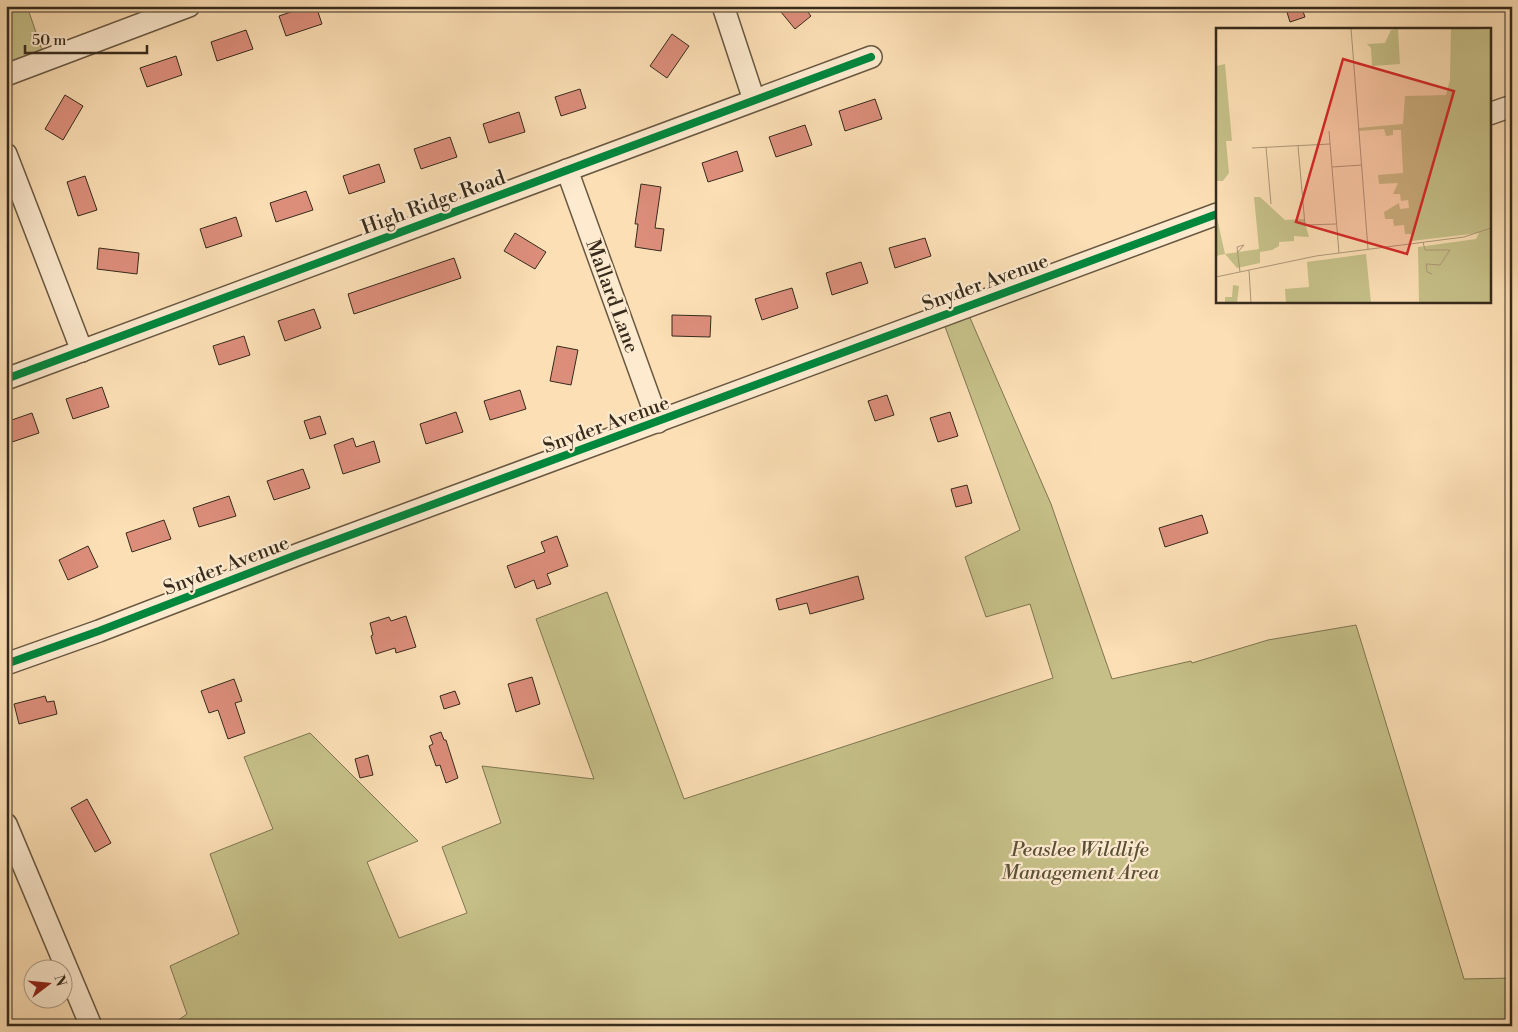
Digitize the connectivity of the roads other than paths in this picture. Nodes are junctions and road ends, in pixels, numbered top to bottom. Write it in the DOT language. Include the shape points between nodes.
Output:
graph roads {
  1 [pos="189,6"];
  2 [pos="723,6"];
  3 [pos="871,57"];
  4 [pos="6,76"];
  5 [pos="754,100"];
  6 [pos="1512,106"];
  7 [pos="1490,114"];
  8 [pos="6,154"];
  9 [pos="567,170"];
  10 [pos="1216,214"];
  11 [pos="82,351"];
  12 [pos="6,379"];
  13 [pos="658,422"];
  14 [pos="6,664"];
  15 [pos="6,824"];
  16 [pos="91,1026"];
  1 -- 4 [label="street"];
  2 -- 5 [label="street"];
  3 -- 5 [label="street, High Ridge Road"];
  5 -- 9 [label="street, High Ridge Road"];
  6 -- 7 [label="street"];
  8 -- 11 [label="street"];
  9 -- 11 [label="street, High Ridge Road"];
  9 -- 13 [label="street, Mallard Lane"];
  10 -- 13 [label="street, Snyder Avenue"];
  11 -- 12 [label="street, High Ridge Road"];
  13 -- 14 [label="street, Snyder Avenue"];
  15 -- 16 [label="street"];
}
